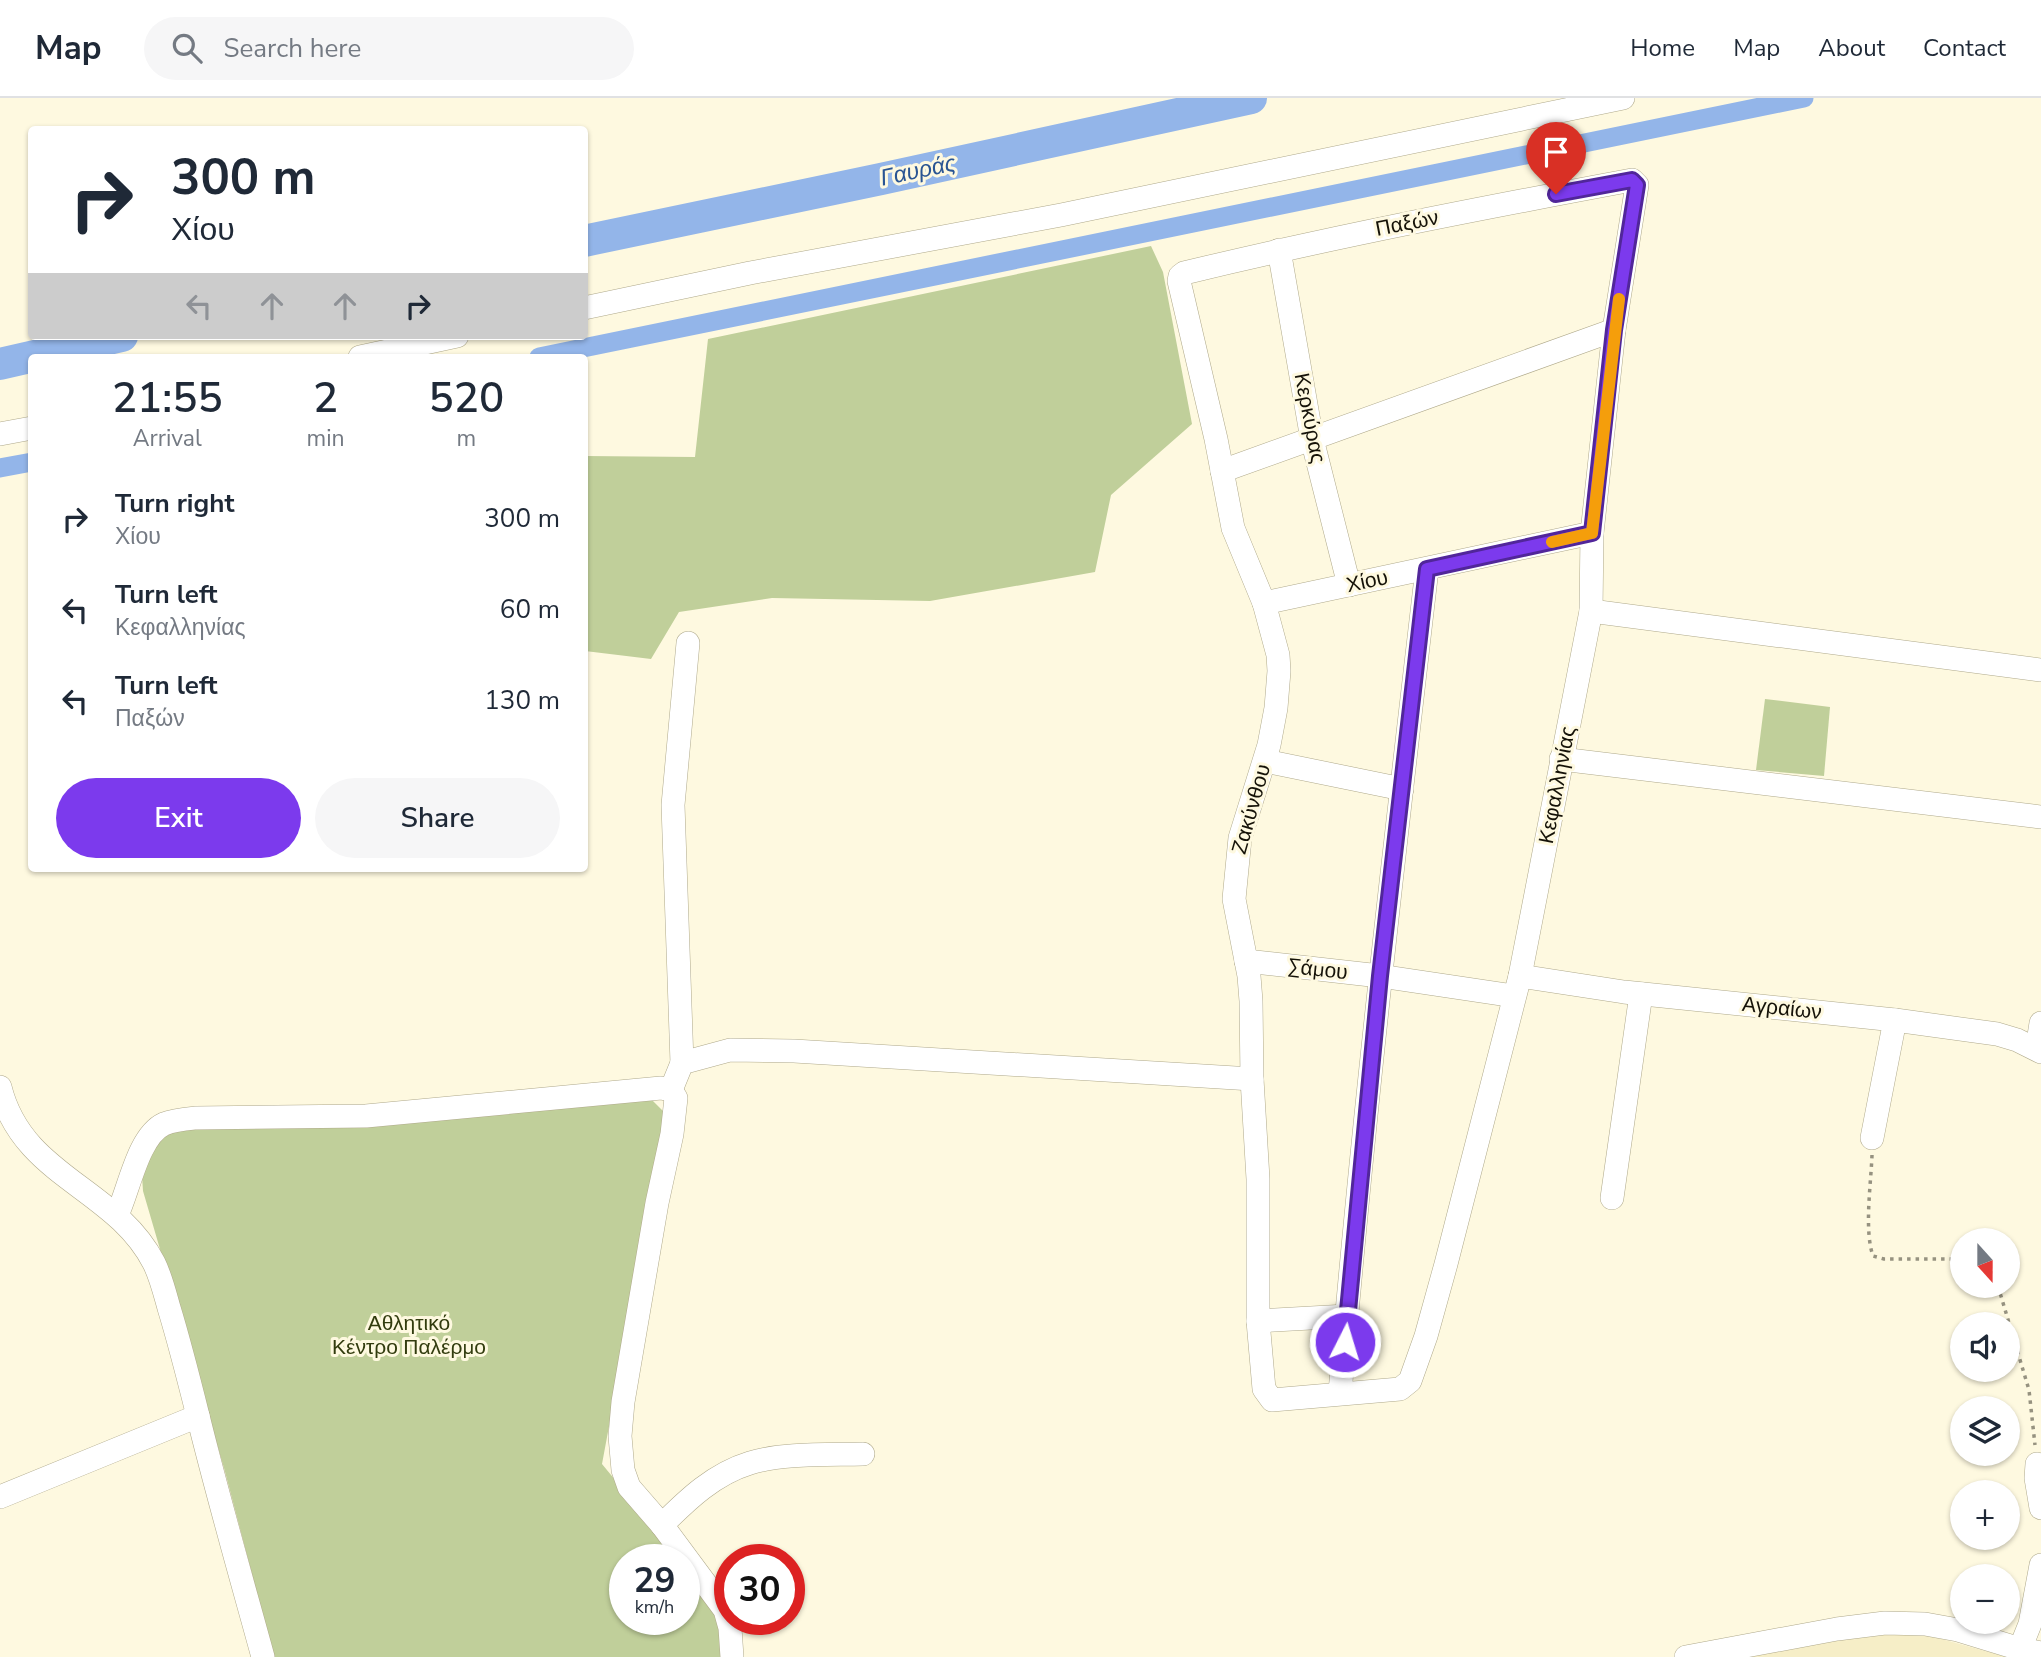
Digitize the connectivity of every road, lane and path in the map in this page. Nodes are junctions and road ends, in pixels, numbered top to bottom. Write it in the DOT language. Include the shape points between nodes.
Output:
graph roads {
  1 [pos="1623,98"];
  2 [pos="1632,180"];
  3 [pos="1279,250"];
  4 [pos="1184,273"];
  5 [pos="588,308"];
  6 [pos="1614,330"];
  7 [pos="439,340"];
  8 [pos="374,354"];
  9 [pos="28,429"];
  10 [pos="0,434"];
  11 [pos="1312,439"];
  12 [pos="1222,471"];
  13 [pos="1592,533"];
  14 [pos="1427,569"];
  15 [pos="1349,584"];
  16 [pos="1265,603"];
  17 [pos="1591,611"];
  18 [pos="688,643"];
  19 [pos="2041,670"];
  20 [pos="1561,759"];
  21 [pos="1265,761"];
  22 [pos="1402,789"];
  23 [pos="2041,817"];
  24 [pos="1246,961"];
  25 [pos="1380,976"];
  26 [pos="1517,986"];
  27 [pos="1641,994"];
  28 [pos="1895,1020"];
  29 [pos="2041,1023"];
  30 [pos="2039,1050"];
  31 [pos="682,1063"];
  32 [pos="1252,1079"];
  33 [pos="0,1087"];
  34 [pos="671,1090"];
  35 [pos="1872,1138"];
  36 [pos="1612,1198"];
  37 [pos="117,1216"];
  38 [pos="1950,1259"];
  39 [pos="2002,1298"];
  40 [pos="1347,1316"];
  41 [pos="1258,1321"];
  42 [pos="1340,1393"];
  43 [pos="198,1416"];
  44 [pos="863,1454"];
  45 [pos="2037,1464"];
  46 [pos="0,1497"];
  47 [pos="2041,1508"];
  48 [pos="662,1525"];
  49 [pos="2041,1565"];
  50 [pos="2030,1651"];
  51 [pos="263,1657"];
  52 [pos="732,1657"];
  53 [pos="1686,1657"];
  1 -- 5 [label="street"];
  2 -- 3 [label="street, Παξών"];
  2 -- 6 [label="street, Κεφαλληνίας" via="1637,185"];
  3 -- 4 [label="street, Παξών"];
  3 -- 11 [label="street, Κερκύρας"];
  4 -- 12 [label="street, Ζακύνθου" via="1179,281"];
  6 -- 11 [label="street"];
  6 -- 13 [label="street, Κεφαλληνίας"];
  7 -- 8 [label="street"];
  9 -- 10 [label="street"];
  11 -- 12 [label="street"];
  11 -- 15 [label="street, Κερκύρας"];
  12 -- 16 [label="street, Ζακύνθου" via="1237,541"];
  13 -- 14 [label="street, Χίου"];
  13 -- 17 [label="street, Κεφαλληνίας"];
  14 -- 15 [label="street, Χίου"];
  14 -- 22 [label="street"];
  15 -- 16 [label="street, Χίου"];
  16 -- 21 [label="street, Ζακύνθου" via="1279,671"];
  17 -- 19 [label="street"];
  17 -- 20 [label="street, Κεφαλληνίας"];
  18 -- 31 [label="street" via="673,805"];
  20 -- 23 [label="street"];
  20 -- 26 [label="street, Κεφαλληνίας"];
  21 -- 22 [label="street"];
  21 -- 24 [label="street, Ζακύνθου" via="1236,862 1234,899"];
  22 -- 25 [label="street"];
  24 -- 25 [label="street, Σάμου"];
  24 -- 32 [label="street, Ζακύνθου"];
  25 -- 26 [label="street, Σάμου"];
  25 -- 40 [label="street"];
  26 -- 27 [label="street, Αγραίων"];
  26 -- 42 [label="street, Κεφαλληνίας" via="1446,1264 1410,1381 1400,1389"];
  27 -- 28 [label="street, Αγραίων"];
  27 -- 36 [label="street"];
  28 -- 30 [label="street, Αγραίων" via="1997,1034"];
  28 -- 35 [label="street"];
  29 -- 30 [label="street"];
  31 -- 32 [label="street" via="730,1050 794,1051"];
  31 -- 34 [label="street"];
  32 -- 41 [label="street, Ζακύνθου" via="1258,1179"];
  33 -- 37 [label="street" via="13,1120 36,1152"];
  34 -- 37 [label="street" via="366,1116 177,1120 159,1127 146,1141"];
  34 -- 48 [label="street" via="676,1098 675,1114 622,1402 620,1436 629,1488"];
  35 -- 38 [label="path" via="1869,1231 1873,1256"];
  37 -- 43 [label="street" via="155,1265"];
  39 -- 45 [label="path" via="2029,1390"];
  40 -- 41 [label="street"];
  40 -- 42 [label="street"];
  41 -- 42 [label="street, Ζακύνθου" via="1264,1389 1272,1399"];
  43 -- 46 [label="street"];
  43 -- 51 [label="street"];
  44 -- 48 [label="street" via="751,1462 706,1485"];
  45 -- 47 [label="street"];
  48 -- 52 [label="street" via="725,1610"];
  49 -- 50 [label="street" via="2029,1624"];
  50 -- 53 [label="street" via="1958,1630 1885,1623"];
}
